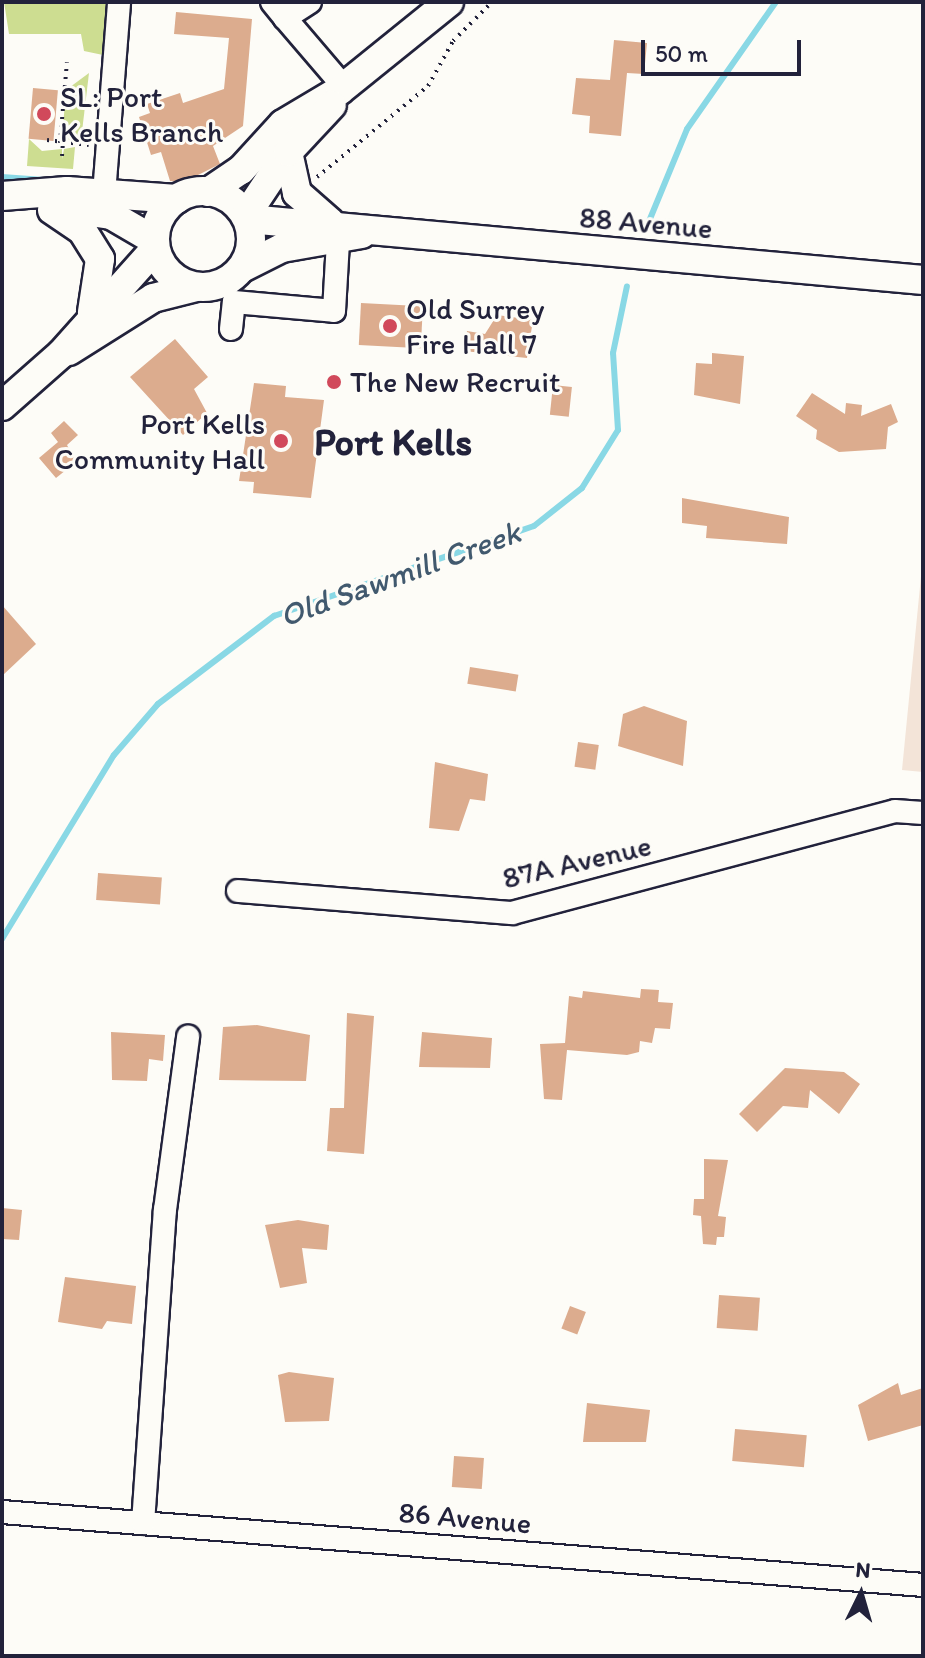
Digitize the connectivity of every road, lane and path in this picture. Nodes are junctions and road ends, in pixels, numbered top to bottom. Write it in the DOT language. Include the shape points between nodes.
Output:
graph roads {
  1 [pos="119,2"];
  2 [pos="310,2"];
  3 [pos="449,2"];
  4 [pos="492,2"];
  5 [pos="278,10"];
  6 [pos="67,62"];
  7 [pos="342,88"];
  8 [pos="47,140"];
  9 [pos="62,143"];
  10 [pos="73,144"];
  11 [pos="288,152"];
  12 [pos="62,156"];
  13 [pos="303,189"];
  14 [pos="208,192"];
  15 [pos="104,194"];
  16 [pos="2,196"];
  17 [pos="177,199"];
  18 [pos="42,203"];
  19 [pos="247,217"];
  20 [pos="344,232"];
  21 [pos="155,245"];
  22 [pos="242,268"];
  23 [pos="923,280"];
  24 [pos="196,287"];
  25 [pos="92,312"];
  26 [pos="231,329"];
  27 [pos="61,354"];
  28 [pos="2,406"];
  29 [pos="923,813"];
  30 [pos="238,891"];
  31 [pos="188,1037"];
  32 [pos="2,1512"];
  33 [pos="143,1523"];
  34 [pos="923,1585"];
  1 -- 15 [label="street"];
  2 -- 5 [label="street"];
  3 -- 7 [label="main road"];
  4 -- 13 [label="path" via="453,41 428,86"];
  5 -- 7 [label="street"];
  6 -- 9 [label="path"];
  7 -- 11 [label="main road"];
  7 -- 14 [label="main road" via="283,124 241,170"];
  8 -- 9 [label="path"];
  9 -- 10 [label="path"];
  9 -- 12 [label="path"];
  11 -- 19 [label="main road"];
  11 -- 20 [label="main road" via="297,193"];
  14 -- 17 [label="main road"];
  14 -- 19 [label="main road"];
  15 -- 17 [label="main road"];
  15 -- 18 [label="main road"];
  16 -- 18 [label="main road"];
  17 -- 21 [label="main road" via="160,217"];
  18 -- 21 [label="main road" via="111,215"];
  18 -- 25 [label="main road" via="82,230 100,259"];
  19 -- 20 [label="main road, 88 Avenue"];
  19 -- 22 [label="main road" via="250,247"];
  20 -- 22 [label="main road, 88 Avenue" via="282,248"];
  20 -- 23 [label="main road, 88 Avenue"];
  20 -- 26 [label="street" via="334,311 234,302"];
  21 -- 24 [label="main road" via="169,274"];
  21 -- 25 [label="main road"];
  22 -- 24 [label="main road" via="222,284"];
  24 -- 27 [label="main road" via="153,298"];
  25 -- 27 [label="main road"];
  27 -- 28 [label="main road"];
  29 -- 30 [label="street, 87A Avenue" via="895,811 512,913"];
  31 -- 33 [label="street" via="161,1254"];
  32 -- 33 [label="street, 86 Avenue"];
  33 -- 34 [label="street, 86 Avenue"];
}
